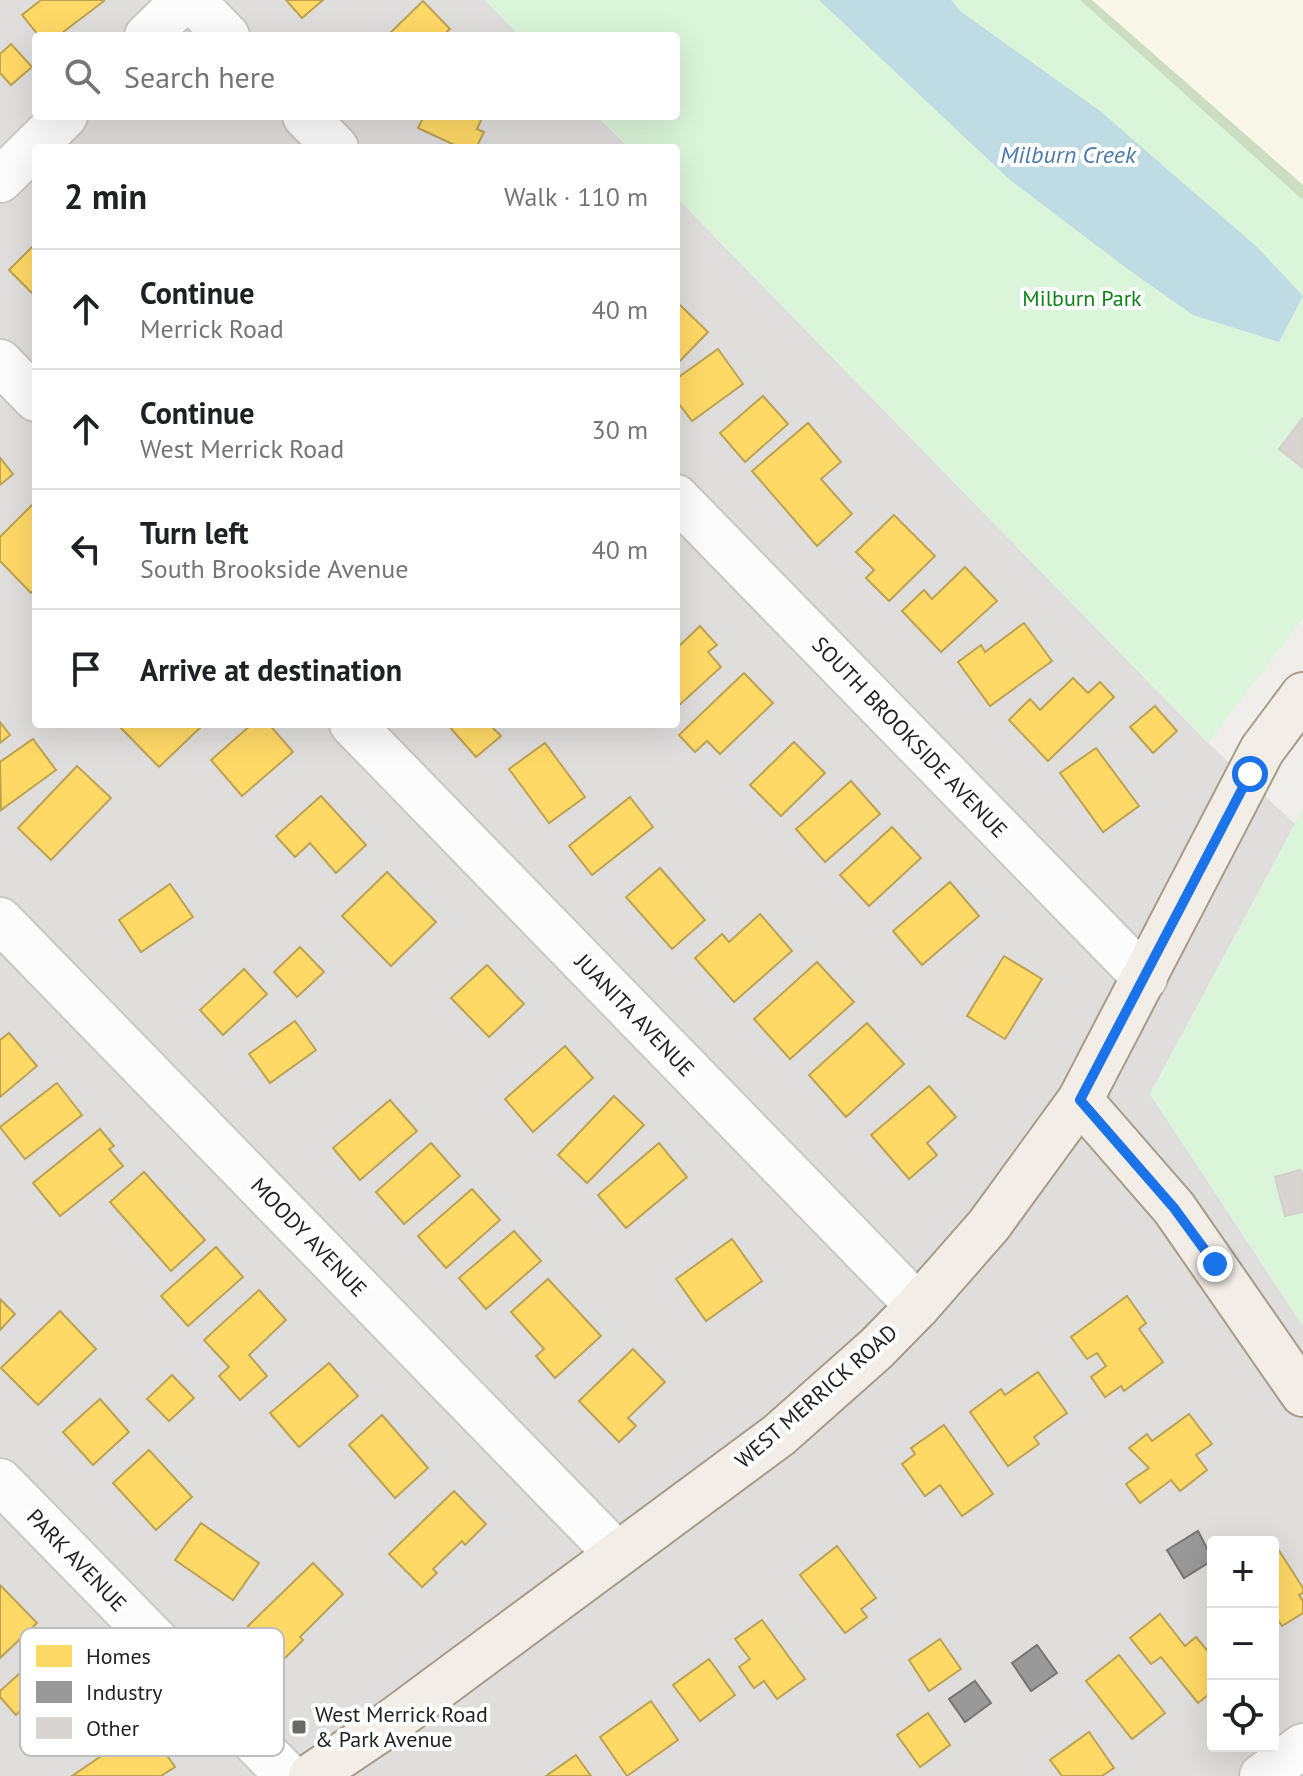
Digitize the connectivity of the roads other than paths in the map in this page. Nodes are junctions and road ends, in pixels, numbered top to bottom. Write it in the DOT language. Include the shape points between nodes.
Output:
graph roads {
  1 [pos="184,0"];
  2 [pos="192,0"];
  3 [pos="151,32"];
  4 [pos="223,32"];
  5 [pos="61,120"];
  6 [pos="309,120"];
  7 [pos="37,144"];
  8 [pos="332,144"];
  9 [pos="32,148"];
  10 [pos="0,180"];
  11 [pos="0,362"];
  12 [pos="32,395"];
  13 [pos="680,501"];
  14 [pos="1303,695"];
  15 [pos="356,728"];
  16 [pos="0,920"];
  17 [pos="1145,978"];
  18 [pos="1080,1100"];
  19 [pos="918,1306"];
  20 [pos="1303,1394"];
  21 [pos="0,1481"];
  22 [pos="617,1554"];
  23 [pos="144,1628"];
  24 [pos="1303,1746"];
  25 [pos="268,1756"];
  26 [pos="288,1776"];
  27 [pos="311,1776"];
  28 [pos="1262,1776"];
  1 -- 3 [label="street"];
  2 -- 4 [label="street"];
  5 -- 7 [label="street"];
  6 -- 8 [label="street"];
  9 -- 10 [label="street"];
  11 -- 12 [label="street"];
  13 -- 17 [label="street, SOUTH BROOKSIDE AVENUE"];
  14 -- 17 [label="main road, WEST MERRICK ROAD" via="1262,750"];
  15 -- 19 [label="street, JUANITA AVENUE"];
  16 -- 22 [label="street, MOODY AVENUE"];
  17 -- 18 [label="main road, WEST MERRICK ROAD"];
  18 -- 19 [label="main road, WEST MERRICK ROAD" via="989,1225"];
  18 -- 20 [label="main road" via="1174,1208"];
  19 -- 22 [label="main road, WEST MERRICK ROAD" via="779,1435"];
  21 -- 23 [label="street, PARK AVENUE"];
  22 -- 27 [label="main road, WEST MERRICK ROAD"];
  24 -- 28 [label="street"];
  25 -- 26 [label="street, PARK AVENUE"];
}
